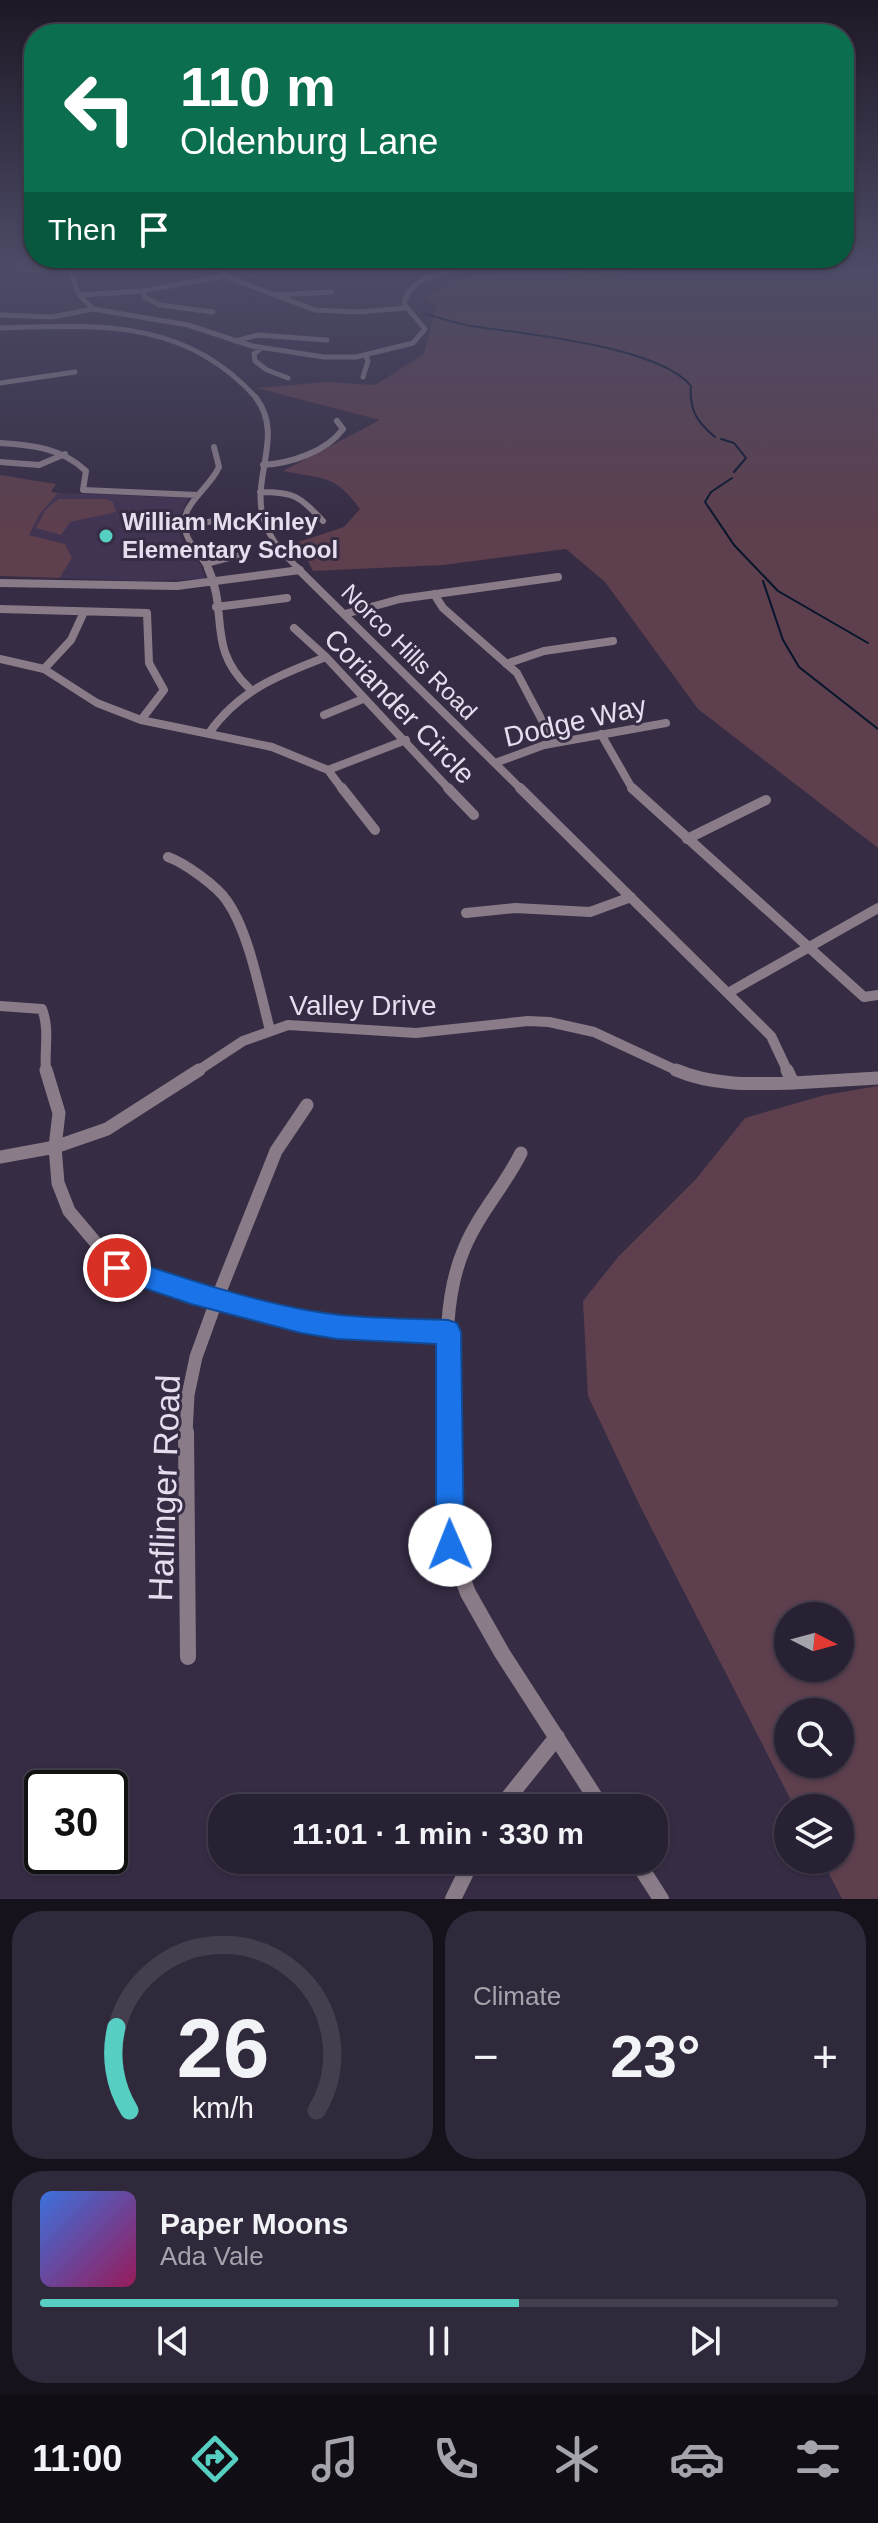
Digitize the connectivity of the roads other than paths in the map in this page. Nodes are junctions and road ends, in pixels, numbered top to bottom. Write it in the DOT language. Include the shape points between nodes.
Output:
graph roads {
  1 [pos="206,355"];
  2 [pos="254,355"];
  3 [pos="307,355"];
  4 [pos="372,355"];
  5 [pos="366,356"];
  6 [pos="75,372"];
  7 [pos="363,377"];
  8 [pos="288,378"];
  9 [pos="0,383"];
  10 [pos="337,421"];
  11 [pos="0,443"];
  12 [pos="214,447"];
  13 [pos="65,454"];
  14 [pos="0,462"];
  15 [pos="263,465"];
  16 [pos="260,492"];
  17 [pos="198,495"];
  18 [pos="230,518"];
  19 [pos="323,521"];
  20 [pos="186,526"];
  21 [pos="248,553"];
  22 [pos="206,564"];
  23 [pos="300,570"];
  24 [pos="558,577"];
  25 [pos="0,583"];
  26 [pos="214,583"];
  27 [pos="434,594"];
  28 [pos="287,598"];
  29 [pos="216,607"];
  30 [pos="0,609"];
  31 [pos="84,612"];
  32 [pos="345,614"];
  33 [pos="294,628"];
  34 [pos="613,641"];
  35 [pos="326,657"];
  36 [pos="0,659"];
  37 [pos="506,664"];
  38 [pos="44,669"];
  39 [pos="249,688"];
  40 [pos="363,699"];
  41 [pos="324,715"];
  42 [pos="141,720"];
  43 [pos="666,723"];
  44 [pos="209,733"];
  45 [pos="601,734"];
  46 [pos="406,740"];
  47 [pos="554,743"];
  48 [pos="495,763"];
  49 [pos="328,770"];
  50 [pos="766,800"];
  51 [pos="474,815"];
  52 [pos="375,830"];
  53 [pos="687,839"];
  54 [pos="168,857"];
  55 [pos="631,897"];
  56 [pos="878,908"];
  57 [pos="466,913"];
  58 [pos="808,947"];
  59 [pos="728,993"];
  60 [pos="878,995"];
  61 [pos="0,1006"];
  62 [pos="270,1030"];
  63 [pos="878,1078"];
  64 [pos="793,1083"];
  65 [pos="307,1105"];
  66 [pos="55,1147"];
  67 [pos="521,1153"];
  68 [pos="0,1157"];
  69 [pos="217,1299"];
  70 [pos="448,1332"];
  71 [pos="188,1657"];
  72 [pos="557,1737"];
  73 [pos="511,1794"];
  74 [pos="593,1794"];
  75 [pos="465,1874"];
  76 [pos="645,1874"];
  77 [pos="453,1899"];
  78 [pos="661,1899"];
  1 -- 15 [label="street, Norco Hills Road" via="262,405 268,426"];
  2 -- 8 [label="street" via="255,361"];
  3 -- 5 [label="street"];
  4 -- 5 [label="street"];
  5 -- 7 [label="street"];
  6 -- 9 [label="street"];
  10 -- 15 [label="street" via="343,429 335,439 287,463"];
  11 -- 13 [label="street"];
  12 -- 17 [label="street" via="220,464 216,477"];
  13 -- 14 [label="street" via="39,465"];
  13 -- 17 [label="street" via="86,471 83,490"];
  15 -- 16 [label="street, Norco Hills Road"];
  16 -- 19 [label="street" via="299,496"];
  16 -- 23 [label="street, Norco Hills Road" via="269,535"];
  17 -- 20 [label="street" via="185,514"];
  18 -- 20 [label="street"];
  20 -- 22 [label="street" via="191,546"];
  21 -- 22 [label="street"];
  22 -- 26 [label="street"];
  23 -- 26 [label="street"];
  23 -- 32 [label="street, Norco Hills Road"];
  24 -- 27 [label="street"];
  25 -- 26 [label="street"];
  26 -- 29 [label="street"];
  27 -- 32 [label="street"];
  27 -- 37 [label="street"];
  28 -- 29 [label="street"];
  29 -- 39 [label="street" via="224,658 236,679"];
  30 -- 31 [label="street"];
  31 -- 38 [label="street" via="71,640"];
  31 -- 42 [label="street" via="147,613 146,660 164,690"];
  32 -- 48 [label="street, Norco Hills Road"];
  33 -- 35 [label="street, Coriander Circle"];
  34 -- 37 [label="street" via="544,651"];
  35 -- 39 [label="street"];
  35 -- 40 [label="street, Coriander Circle"];
  36 -- 38 [label="street"];
  37 -- 47 [label="street" via="522,680"];
  38 -- 42 [label="street" via="97,703"];
  39 -- 44 [label="street"];
  40 -- 41 [label="street"];
  40 -- 46 [label="street, Coriander Circle"];
  42 -- 44 [label="street"];
  43 -- 45 [label="street, Dodge Way"];
  44 -- 49 [label="street" via="272,747"];
  45 -- 47 [label="street, Dodge Way"];
  45 -- 53 [label="street" via="634,791"];
  46 -- 49 [label="street"];
  46 -- 51 [label="street, Coriander Circle"];
  47 -- 48 [label="street, Dodge Way"];
  48 -- 55 [label="street, Norco Hills Road"];
  49 -- 52 [label="street"];
  50 -- 53 [label="street"];
  53 -- 58 [label="street"];
  54 -- 62 [label="street" via="182,862 227,900 248,948"];
  55 -- 57 [label="street" via="585,914 505,908"];
  55 -- 59 [label="street, Norco Hills Road"];
  56 -- 58 [label="street"];
  58 -- 59 [label="street"];
  58 -- 60 [label="street" via="864,997"];
  59 -- 64 [label="street, Norco Hills Road" via="771,1036"];
  61 -- 66 [label="street" via="42,1009 48,1024 45,1064 59,1113"];
  62 -- 64 [label="street, Valley Drive" via="312,1025 416,1033 549,1022 594,1032 715,1083"];
  62 -- 66 [label="street, Valley Drive" via="243,1041 107,1129"];
  63 -- 64 [label="street, Valley Drive"];
  65 -- 69 [label="street, Haflinger Road" via="276,1151"];
  66 -- 68 [label="street, Valley Drive"];
  66 -- 69 [label="street" via="58,1183 69,1211 117,1268"];
  67 -- 70 [label="street" via="463,1251"];
  69 -- 70 [label="street" via="337,1327"];
  69 -- 71 [label="street, Haflinger Road" via="188,1395"];
  70 -- 72 [label="street" via="450,1545 468,1593"];
  72 -- 73 [label="street"];
  72 -- 74 [label="street"];
  75 -- 77 [label="street"];
  76 -- 78 [label="street"];
}
